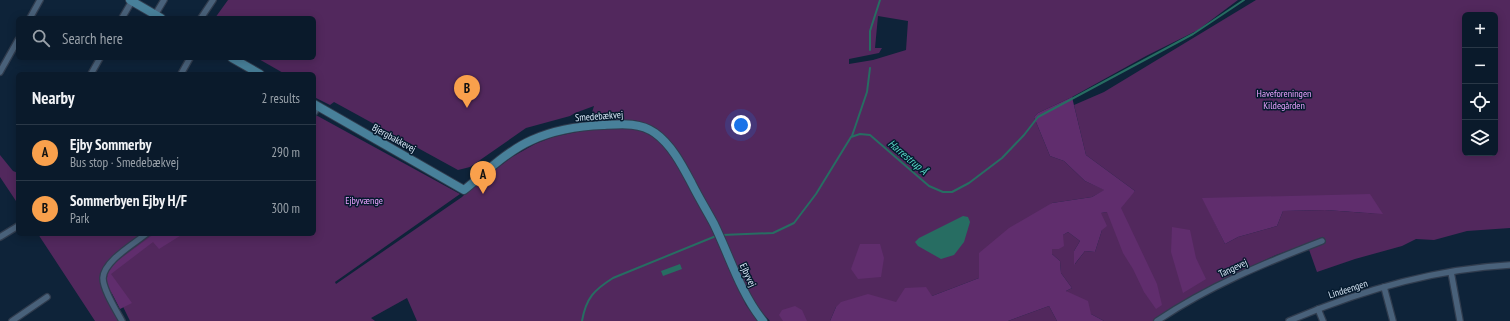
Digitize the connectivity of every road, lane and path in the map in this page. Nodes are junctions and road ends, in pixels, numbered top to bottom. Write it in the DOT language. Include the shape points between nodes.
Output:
graph roads {
  1 [pos="40,0"];
  2 [pos="164,0"];
  3 [pos="214,0"];
  4 [pos="131,1"];
  5 [pos="31,16"];
  6 [pos="123,16"];
  7 [pos="158,16"];
  8 [pos="202,16"];
  9 [pos="16,44"];
  10 [pos="99,60"];
  11 [pos="189,60"];
  12 [pos="234,60"];
  13 [pos="248,71"];
  14 [pos="0,72"];
  15 [pos="92,72"];
  16 [pos="182,72"];
  17 [pos="316,109"];
  18 [pos="464,190"];
  19 [pos="16,227"];
  20 [pos="719,235"];
  21 [pos="143,236"];
  22 [pos="0,237"];
  23 [pos="1322,241"];
  24 [pos="1510,265"];
  25 [pos="1451,272"];
  26 [pos="1384,287"];
  27 [pos="47,297"];
  28 [pos="1318,309"];
  29 [pos="12,321"];
  30 [pos="122,321"];
  31 [pos="763,321"];
  32 [pos="1157,321"];
  33 [pos="1289,321"];
  34 [pos="1323,321"];
  35 [pos="1393,321"];
  36 [pos="1460,321"];
  1 -- 5 [label="street"];
  2 -- 7 [label="street"];
  3 -- 8 [label="street"];
  4 -- 6 [label="street"];
  4 -- 7 [label="street"];
  9 -- 14 [label="street"];
  10 -- 15 [label="street"];
  11 -- 16 [label="street"];
  12 -- 13 [label="street"];
  17 -- 18 [label="street, Bjergbakkevej"];
  18 -- 20 [label="street, Smedebækvej" via="510,153 532,140 584,126 627,124 643,127 666,143 681,163"];
  19 -- 22 [label="street"];
  20 -- 31 [label="street, Ejbyvej" via="746,297"];
  21 -- 30 [label="street" via="106,266 104,272 105,288"];
  23 -- 32 [label="street, Tangevej" via="1230,279"];
  24 -- 25 [label="street, Lindeengen"];
  25 -- 26 [label="street, Lindeengen"];
  25 -- 36 [label="street"];
  26 -- 28 [label="street, Lindeengen"];
  26 -- 35 [label="street, Lindeengen"];
  27 -- 29 [label="street"];
  28 -- 33 [label="street, Lindeengen"];
  28 -- 34 [label="street, Lindeengen"];
}
